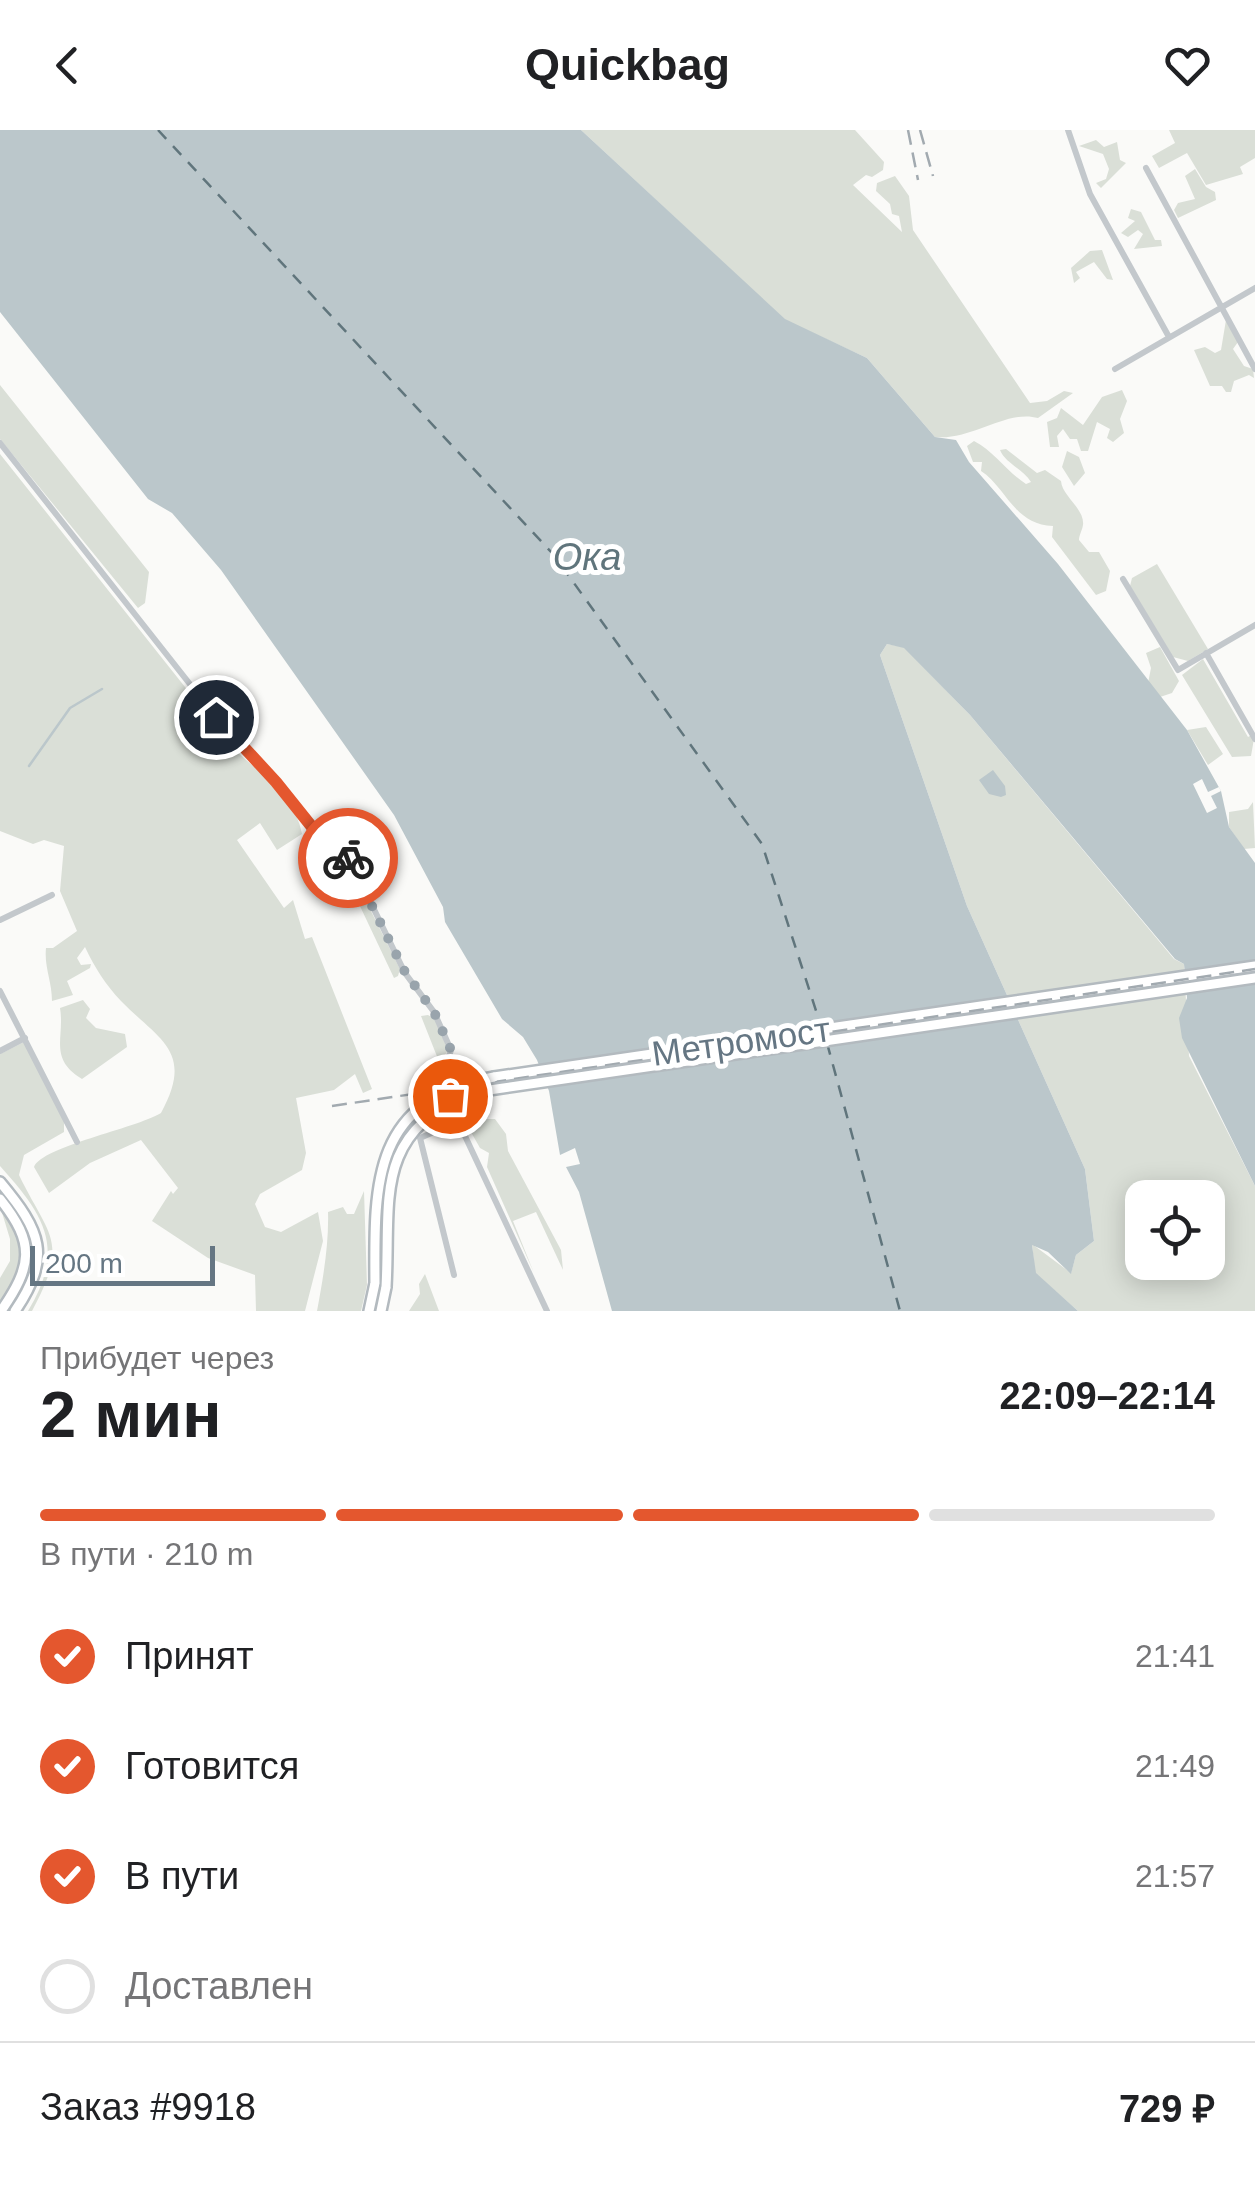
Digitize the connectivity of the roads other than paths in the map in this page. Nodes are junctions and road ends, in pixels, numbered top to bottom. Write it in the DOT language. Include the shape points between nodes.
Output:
graph roads {
  1 [pos="1068,130"];
  2 [pos="1146,168"];
  3 [pos="1255,288"];
  4 [pos="1222,308"];
  5 [pos="1169,338"];
  6 [pos="1115,369"];
  7 [pos="1255,369"];
  8 [pos="0,443"];
  9 [pos="1123,579"];
  10 [pos="1255,624"];
  11 [pos="1206,653"];
  12 [pos="1255,739"];
  13 [pos="52,895"];
  14 [pos="0,920"];
  15 [pos="1255,966"];
  16 [pos="1255,978"];
  17 [pos="0,991"];
  18 [pos="26,1038"];
  19 [pos="0,1051"];
  20 [pos="460,1120"];
  21 [pos="77,1142"];
  22 [pos="0,1182"];
  23 [pos="0,1199"];
  24 [pos="454,1275"];
  25 [pos="1,1311"];
  26 [pos="15,1311"];
  27 [pos="369,1311"];
  28 [pos="381,1311"];
  29 [pos="547,1311"];
  1 -- 5 [label="street" via="1090,194"];
  2 -- 4 [label="street"];
  3 -- 4 [label="street"];
  4 -- 5 [label="street"];
  4 -- 7 [label="street"];
  5 -- 6 [label="street"];
  8 -- 20 [label="street" via="216,717 332,852 349,858 451,1050 442,1076"];
  9 -- 11 [label="street" via="1178,670"];
  10 -- 11 [label="street"];
  11 -- 12 [label="street"];
  13 -- 14 [label="street"];
  15 -- 27 [label="main road, Метромост, bridge" via="467,1082 424,1105 384,1158 374,1206"];
  16 -- 28 [label="main road, Метромост, bridge" via="469,1094 429,1116 393,1166 384,1210"];
  17 -- 18 [label="street"];
  18 -- 19 [label="street"];
  18 -- 21 [label="street"];
  20 -- 24 [label="street" via="420,1138"];
  20 -- 29 [label="street"];
  22 -- 26 [label="main road" via="28,1220 40,1254 39,1271"];
  23 -- 25 [label="main road" via="20,1228 27,1256"];
}
